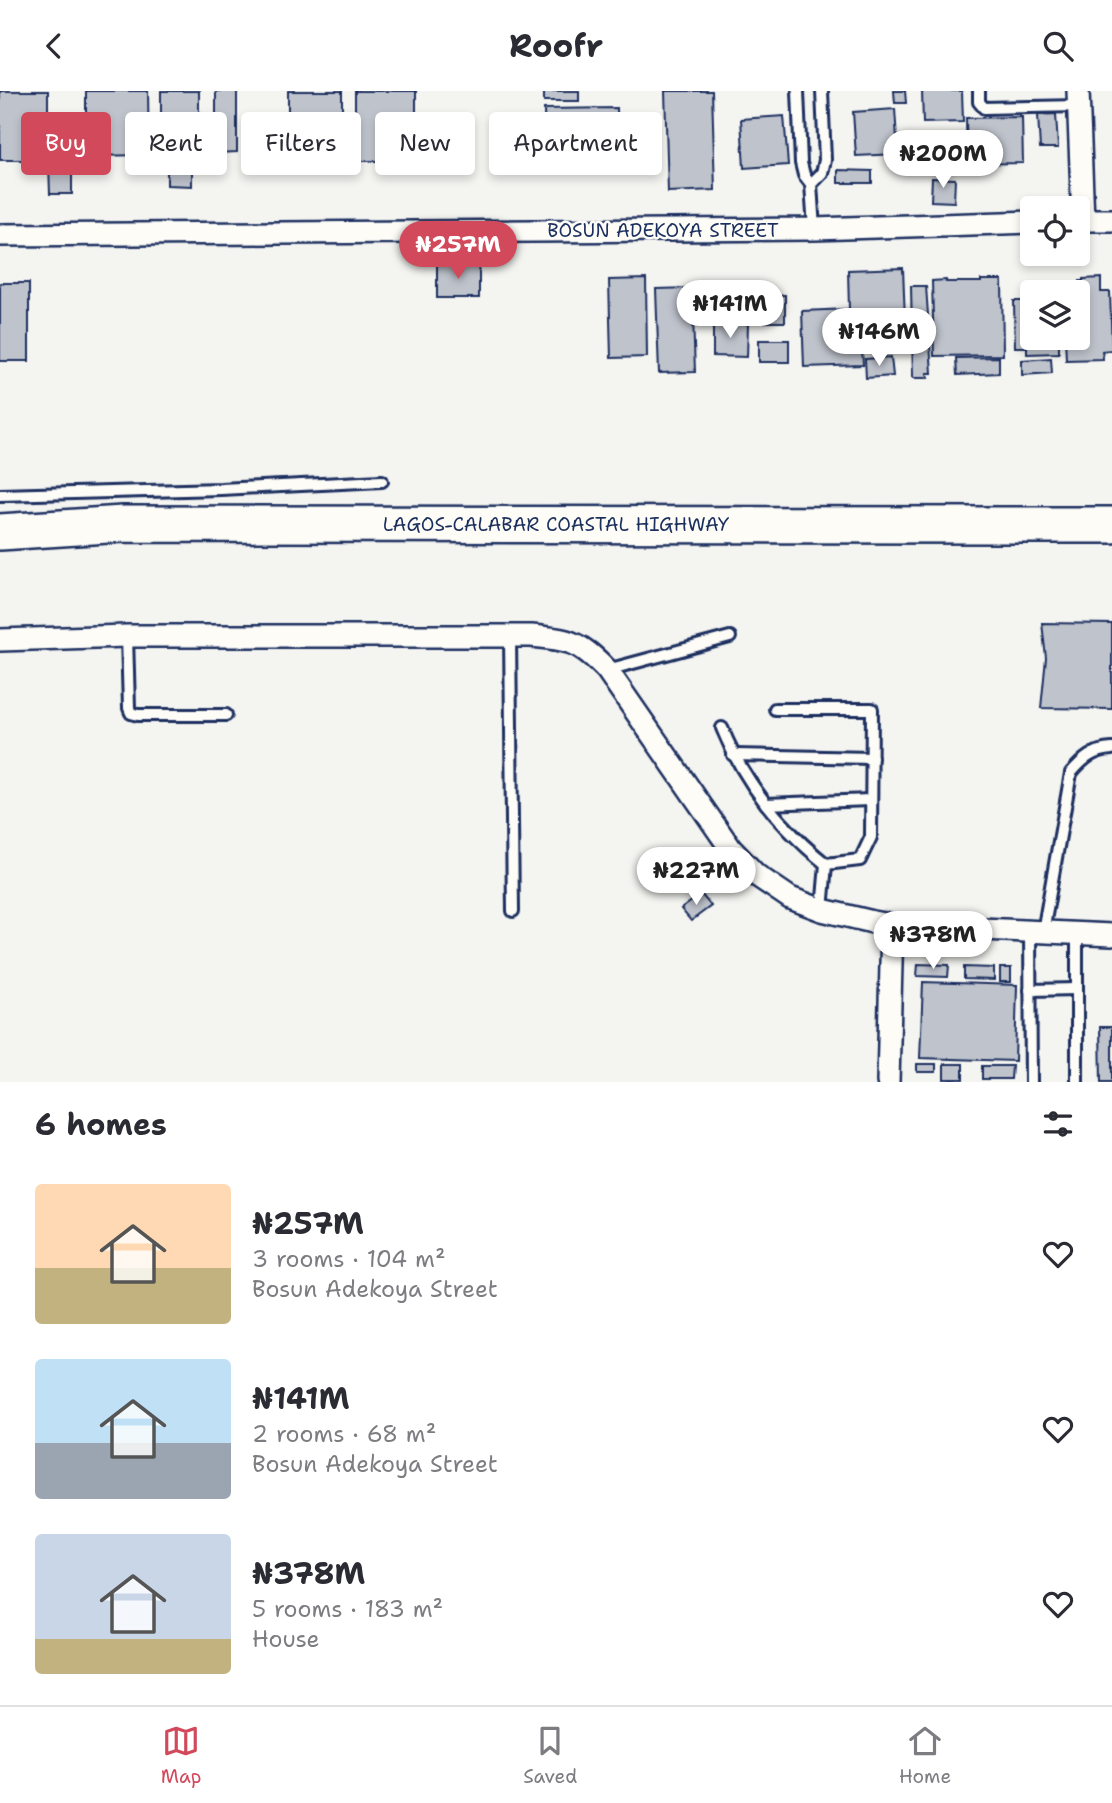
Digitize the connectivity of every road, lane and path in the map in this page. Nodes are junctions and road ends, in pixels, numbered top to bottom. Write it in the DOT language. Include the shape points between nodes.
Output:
graph roads {
  1 [pos="798,91"];
  2 [pos="822,91"];
  3 [pos="978,91"];
  4 [pos="1079,99"];
  5 [pos="798,108"];
  6 [pos="823,108"];
  7 [pos="811,184"];
  8 [pos="1081,196"];
  9 [pos="1090,220"];
  10 [pos="1112,220"];
  11 [pos="1020,222"];
  12 [pos="814,229"];
  13 [pos="0,235"];
  14 [pos="382,481"];
  15 [pos="0,495"];
  16 [pos="1112,525"];
  17 [pos="0,532"];
  18 [pos="127,636"];
  19 [pos="510,636"];
  20 [pos="730,637"];
  21 [pos="0,640"];
  22 [pos="607,670"];
  23 [pos="775,709"];
  24 [pos="226,715"];
  25 [pos="722,728"];
  26 [pos="1112,749"];
  27 [pos="733,755"];
  28 [pos="872,758"];
  29 [pos="870,800"];
  30 [pos="766,804"];
  31 [pos="826,864"];
  32 [pos="822,910"];
  33 [pos="513,911"];
  34 [pos="892,925"];
  35 [pos="1036,932"];
  36 [pos="1077,933"];
  37 [pos="1112,935"];
  38 [pos="1077,989"];
  39 [pos="1030,990"];
  40 [pos="888,1082"];
  41 [pos="1031,1082"];
  42 [pos="1077,1082"];
  1 -- 5 [label="lane"];
  2 -- 6 [label="lane"];
  3 -- 4 [label="lane" via="984,108"];
  4 -- 8 [label="street"];
  5 -- 6 [label="lane"];
  5 -- 7 [label="lane" via="801,163"];
  6 -- 7 [label="lane" via="825,160 822,173"];
  7 -- 12 [label="lane"];
  9 -- 10 [label="street"];
  11 -- 12 [label="street, BOSUN ADEKOYA STREET"];
  12 -- 13 [label="street, BOSUN ADEKOYA STREET"];
  14 -- 15 [label="lane"];
  16 -- 17 [label="highway, LAGOS-CALABAR COASTAL HIGHWAY" via="123,524"];
  18 -- 19 [label="street"];
  18 -- 21 [label="street"];
  18 -- 24 [label="lane" via="131,713"];
  19 -- 22 [label="street" via="564,639 587,650"];
  19 -- 33 [label="lane"];
  20 -- 22 [label="lane"];
  22 -- 32 [label="street" via="731,849 756,875 790,898"];
  23 -- 28 [label="lane" via="872,709"];
  25 -- 27 [label="lane"];
  26 -- 35 [label="lane" via="1084,757 1071,773"];
  27 -- 28 [label="lane"];
  27 -- 30 [label="lane"];
  28 -- 29 [label="lane"];
  29 -- 30 [label="lane"];
  29 -- 31 [label="lane" via="871,837 860,860"];
  30 -- 31 [label="lane" via="795,839"];
  31 -- 32 [label="lane"];
  32 -- 34 [label="street"];
  34 -- 35 [label="street"];
  34 -- 40 [label="street"];
  35 -- 36 [label="street"];
  35 -- 39 [label="lane"];
  36 -- 37 [label="street"];
  36 -- 38 [label="lane"];
  38 -- 39 [label="lane"];
  38 -- 42 [label="lane"];
  39 -- 41 [label="lane"];
}
